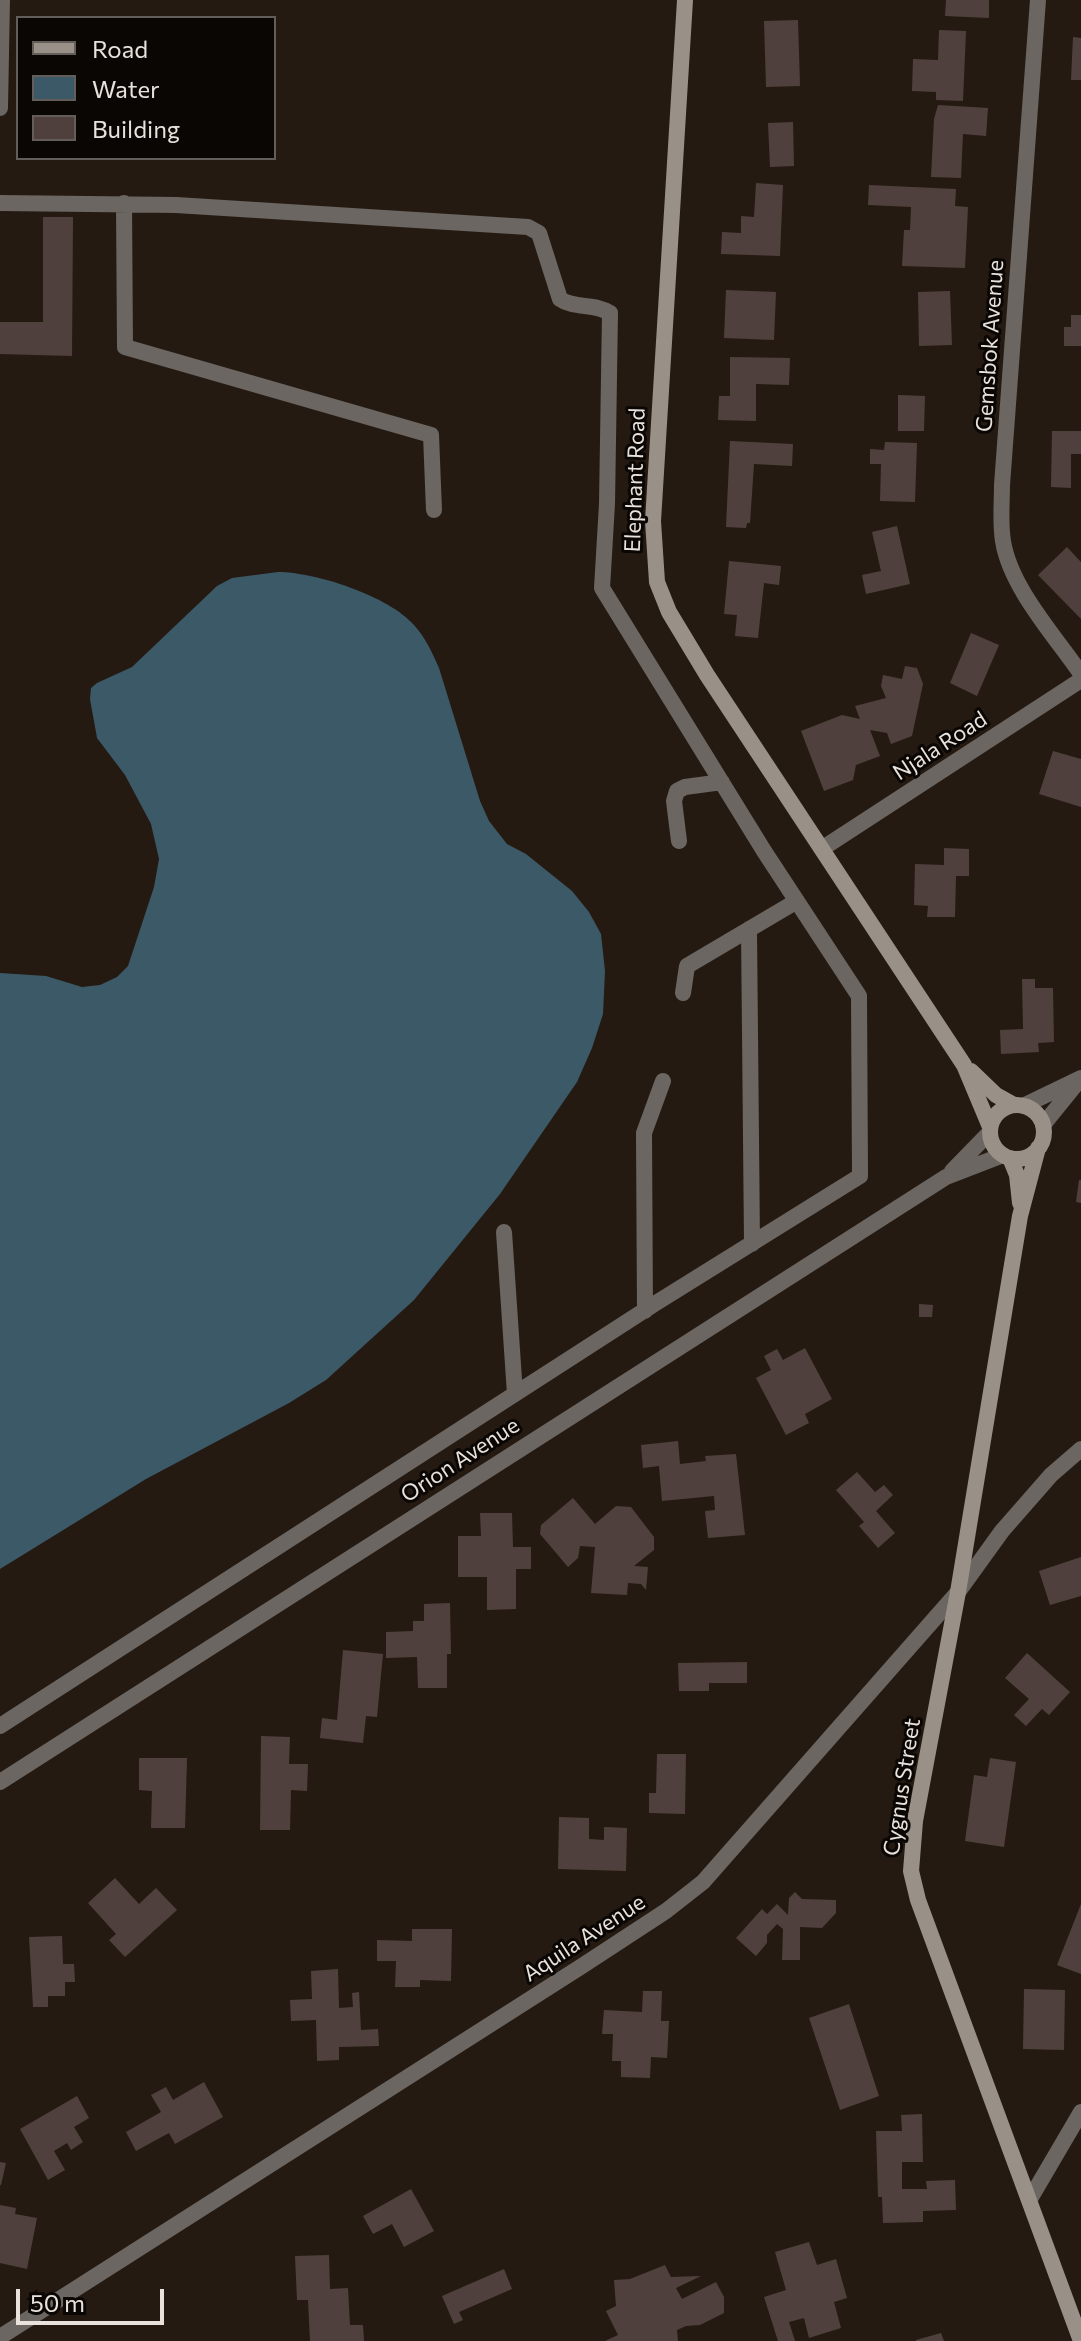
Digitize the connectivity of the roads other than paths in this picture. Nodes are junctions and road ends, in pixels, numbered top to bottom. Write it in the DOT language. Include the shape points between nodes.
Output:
graph roads {
  1 [pos="2,0"];
  2 [pos="685,0"];
  3 [pos="1038,0"];
  4 [pos="0,108"];
  5 [pos="0,203"];
  6 [pos="124,203"];
  7 [pos="434,510"];
  8 [pos="1081,674"];
  9 [pos="1081,680"];
  10 [pos="722,782"];
  11 [pos="679,841"];
  12 [pos="823,848"];
  13 [pos="797,901"];
  14 [pos="749,929"];
  15 [pos="683,993"];
  16 [pos="964,1065"];
  17 [pos="1081,1079"];
  18 [pos="663,1081"];
  19 [pos="1018,1106"];
  20 [pos="1043,1125"];
  21 [pos="990,1130"];
  22 [pos="1038,1148"];
  23 [pos="1006,1157"];
  24 [pos="946,1177"];
  25 [pos="1020,1216"];
  26 [pos="504,1232"];
  27 [pos="752,1244"];
  28 [pos="645,1311"];
  29 [pos="515,1394"];
  30 [pos="1081,1449"];
  31 [pos="958,1592"];
  32 [pos="0,1726"];
  33 [pos="0,1782"];
  34 [pos="1081,2112"];
  35 [pos="1030,2199"];
  36 [pos="0,2337"];
  37 [pos="1081,2341"];
  1 -- 4 [label="street"];
  2 -- 12 [label="street, Elephant Road" via="653,521 657,582 684,637"];
  3 -- 8 [label="street, Gemsbok Avenue" via="1002,485 1003,540 1021,586"];
  5 -- 6 [label="street"];
  6 -- 7 [label="street" via="125,347 431,435"];
  6 -- 10 [label="street" via="528,227 539,233 560,299 610,313 602,588"];
  9 -- 12 [label="street, Njala Road"];
  10 -- 11 [label="street" via="677,791"];
  10 -- 13 [label="street"];
  12 -- 16 [label="street, Elephant Road"];
  13 -- 14 [label="street"];
  13 -- 27 [label="street" via="859,996 860,1176"];
  14 -- 15 [label="street" via="687,966"];
  14 -- 27 [label="street"];
  16 -- 19 [label="street, Elephant Road" via="996,1095"];
  16 -- 21 [label="street, Elephant Road"];
  17 -- 19 [label="street"];
  17 -- 20 [label="street"];
  18 -- 28 [label="street" via="644,1133"];
  19 -- 20 [label="street" via="1035,1113"];
  19 -- 21 [label="street" via="999,1112"];
  20 -- 22 [label="street"];
  21 -- 23 [label="street" via="993,1145"];
  21 -- 24 [label="street, Orion Avenue"];
  22 -- 23 [label="street" via="1026,1158"];
  22 -- 25 [label="street, Cygnus Street"];
  23 -- 24 [label="street, Orion Avenue"];
  23 -- 25 [label="street, Cygnus Street" via="1020,1187"];
  24 -- 33 [label="street, Orion Avenue"];
  25 -- 31 [label="street, Cygnus Street"];
  26 -- 29 [label="street"];
  27 -- 28 [label="street"];
  28 -- 29 [label="street"];
  29 -- 32 [label="street"];
  30 -- 31 [label="street, Aquila Avenue" via="1002,1531"];
  31 -- 35 [label="street, Cygnus Street" via="915,1821 911,1871"];
  31 -- 36 [label="street, Aquila Avenue" via="730,1853 666,1911"];
  34 -- 35 [label="street"];
  35 -- 37 [label="street, Cygnus Street"];
}
